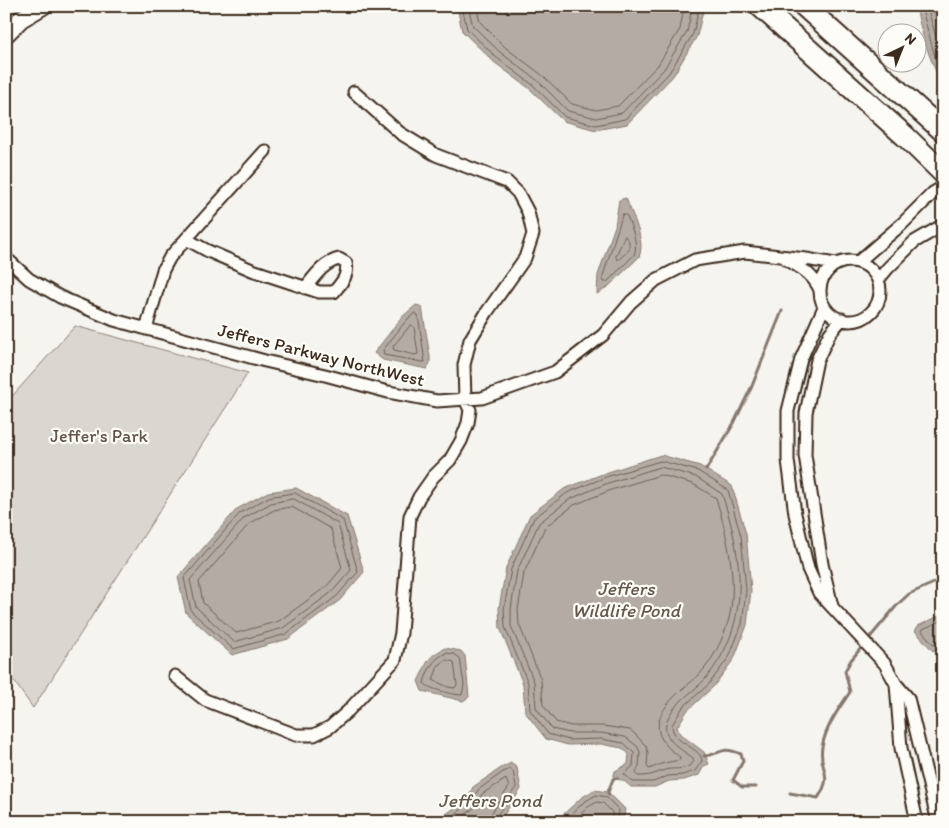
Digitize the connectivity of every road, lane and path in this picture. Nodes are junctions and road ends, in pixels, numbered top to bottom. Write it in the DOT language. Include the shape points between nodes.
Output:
graph roads {
  1 [pos="43,6"];
  2 [pos="760,6"];
  3 [pos="804,6"];
  4 [pos="6,34"];
  5 [pos="354,92"];
  6 [pos="943,131"];
  7 [pos="905,136"];
  8 [pos="265,151"];
  9 [pos="943,158"];
  10 [pos="943,173"];
  11 [pos="943,187"];
  12 [pos="943,226"];
  13 [pos="186,239"];
  14 [pos="782,257"];
  15 [pos="6,258"];
  16 [pos="858,262"];
  17 [pos="835,264"];
  18 [pos="878,280"];
  19 [pos="305,288"];
  20 [pos="820,290"];
  21 [pos="824,307"];
  22 [pos="842,319"];
  23 [pos="146,329"];
  24 [pos="465,399"];
  25 [pos="832,606"];
  26 [pos="175,676"];
  27 [pos="896,684"];
  28 [pos="917,822"];
  29 [pos="938,822"];
  1 -- 4 [label="street" via="20,19"];
  2 -- 7 [label="highway"];
  3 -- 6 [label="highway"];
  5 -- 24 [label="street" via="400,132 436,155 506,182 518,193 528,212 533,234 524,258 470,340 464,365"];
  7 -- 9 [label="street"];
  7 -- 10 [label="highway"];
  8 -- 13 [label="street"];
  11 -- 16 [label="street"];
  12 -- 18 [label="street" via="914,242"];
  13 -- 19 [label="street" via="252,270"];
  13 -- 23 [label="street" via="163,270"];
  14 -- 17 [label="street, Jeffers Parkway NorthWest"];
  14 -- 20 [label="street, Jeffers Parkway NorthWest" via="807,272"];
  14 -- 24 [label="street, Jeffers Parkway NorthWest" via="744,252 695,260 656,280 631,302 603,335 555,372 482,398"];
  15 -- 23 [label="street, Jeffers Parkway NorthWest" via="29,279 60,297 114,320"];
  16 -- 17 [label="street"];
  16 -- 18 [label="street" via="873,272"];
  17 -- 20 [label="street" via="827,271"];
  18 -- 22 [label="street" via="879,299 875,307 860,318"];
  20 -- 21 [label="street"];
  21 -- 22 [label="street"];
  21 -- 25 [label="street" via="801,359 788,411 788,460 794,514 808,569 819,593"];
  22 -- 25 [label="street" via="817,360 806,413 805,455"];
  23 -- 24 [label="street, Jeffers Parkway NorthWest" via="388,392 437,401"];
  24 -- 26 [label="street" via="470,410 461,441 450,460 419,497 410,516 401,633 395,660 348,711 330,728 314,735 296,735 205,700"];
  25 -- 27 [label="street" via="885,664"];
  27 -- 28 [label="street" via="901,748"];
  27 -- 29 [label="street" via="908,698"];
}
